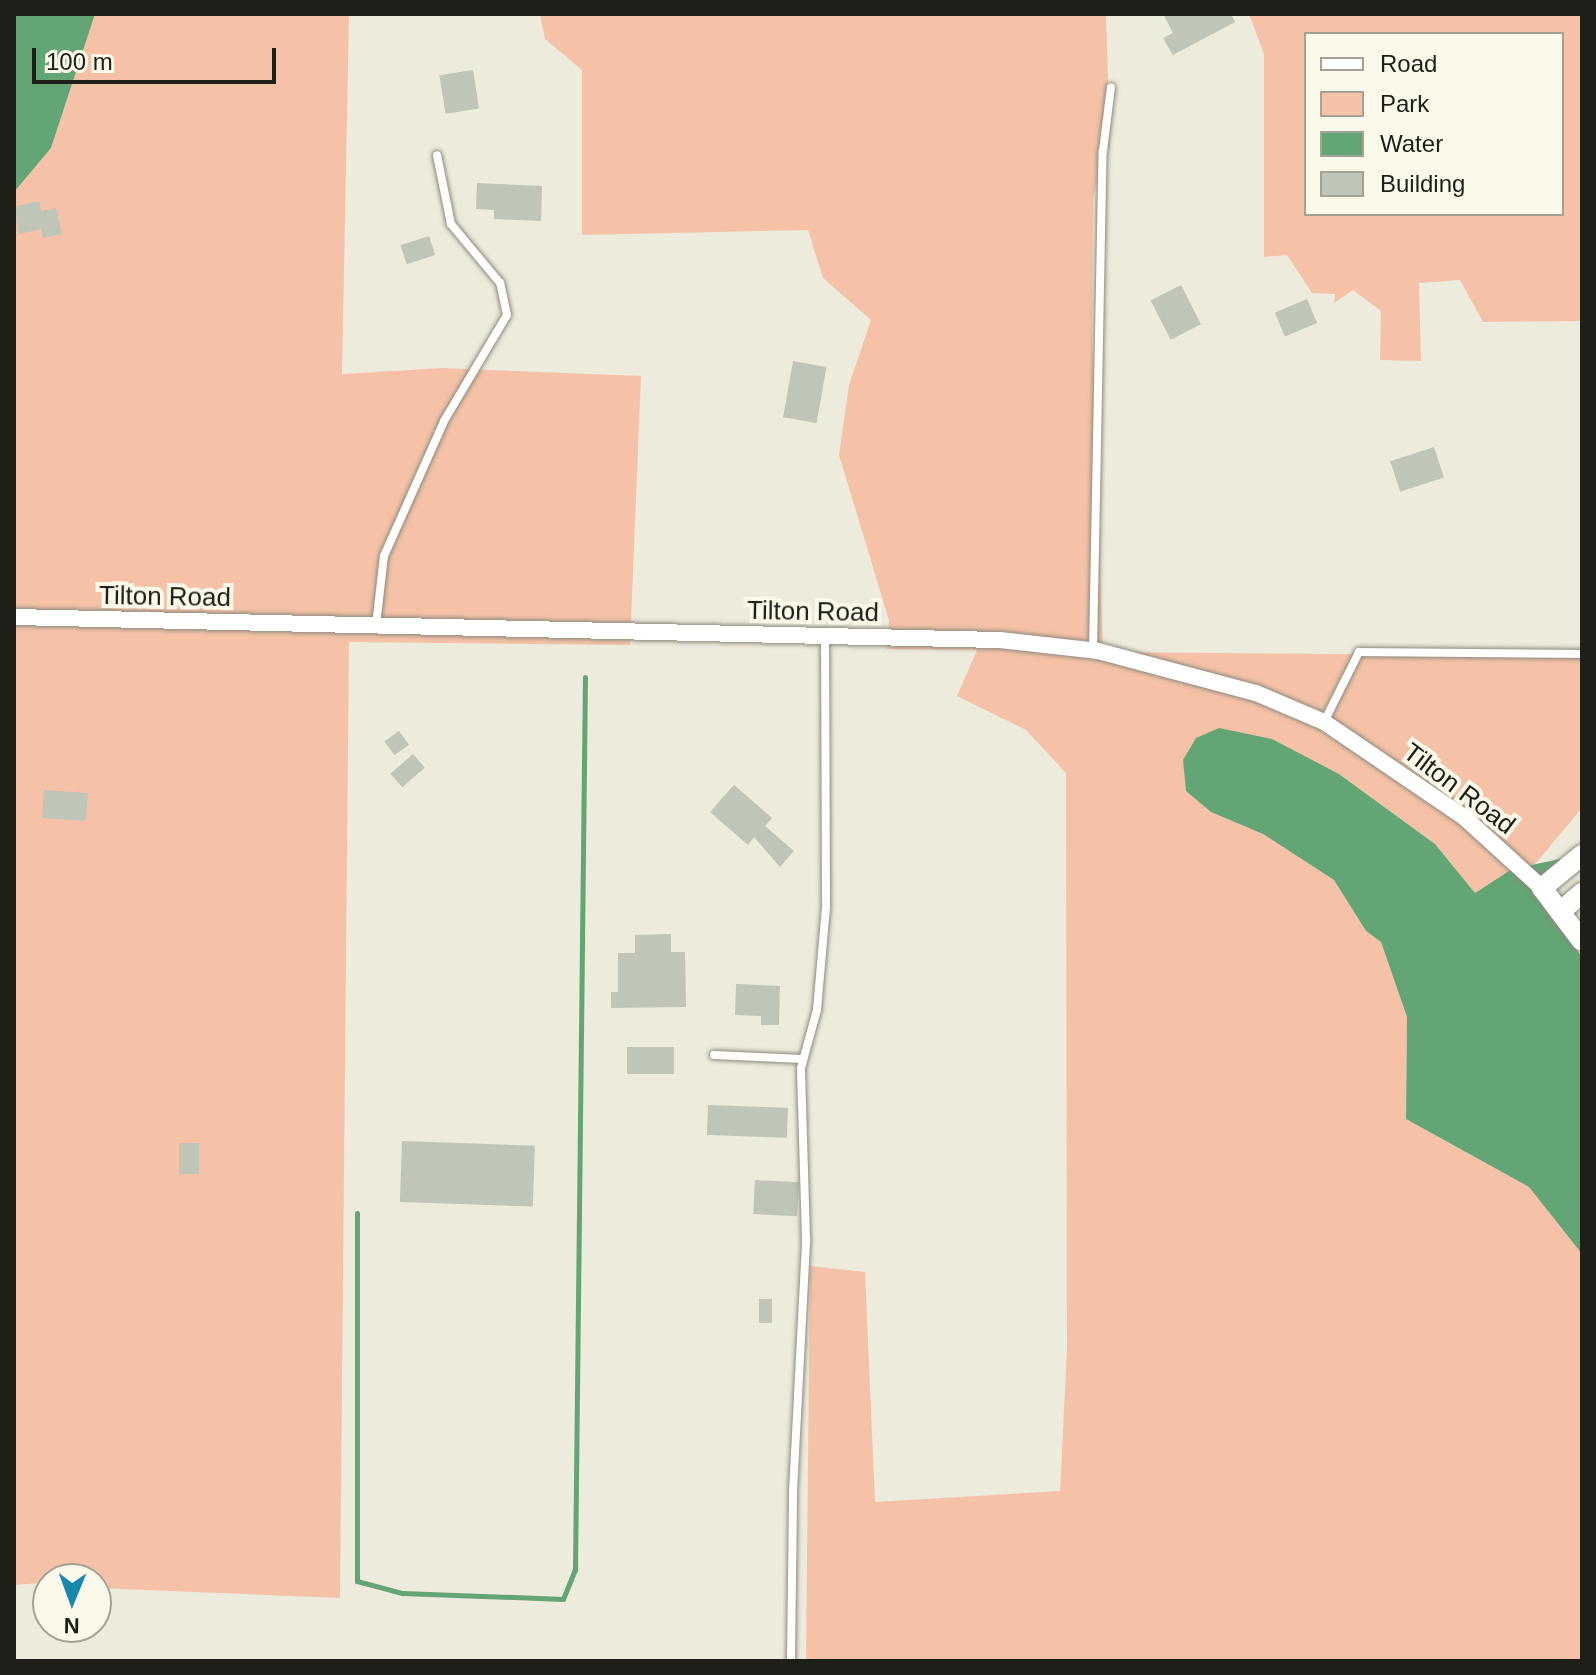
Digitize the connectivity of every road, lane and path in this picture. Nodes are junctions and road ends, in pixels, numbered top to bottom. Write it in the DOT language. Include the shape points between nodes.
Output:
graph roads {
  1 [pos="1111,87"];
  2 [pos="437,155"];
  3 [pos="14,617"];
  4 [pos="376,626"];
  5 [pos="825,636"];
  6 [pos="1093,650"];
  7 [pos="1582,654"];
  8 [pos="1324,722"];
  9 [pos="1582,855"];
  10 [pos="1542,888"];
  11 [pos="1582,893"];
  12 [pos="1560,912"];
  13 [pos="1582,941"];
  14 [pos="714,1055"];
  15 [pos="803,1059"];
  16 [pos="791,1661"];
  1 -- 6 [label="lane" via="1103,151"];
  2 -- 4 [label="lane" via="451,224 500,283 507,315 444,421 384,556"];
  3 -- 4 [label="street, Tilton Road"];
  4 -- 5 [label="street, Tilton Road"];
  5 -- 6 [label="street, Tilton Road" via="1000,640"];
  5 -- 15 [label="lane" via="826,907 817,1010"];
  6 -- 8 [label="street, Tilton Road" via="1187,672"];
  7 -- 8 [label="lane" via="1359,652"];
  8 -- 10 [label="street, Tilton Road" via="1465,818"];
  9 -- 10 [label="street"];
  10 -- 12 [label="street"];
  11 -- 12 [label="street"];
  12 -- 13 [label="street"];
  14 -- 15 [label="lane"];
  15 -- 16 [label="lane" via="806,1239 793,1491"];
}
